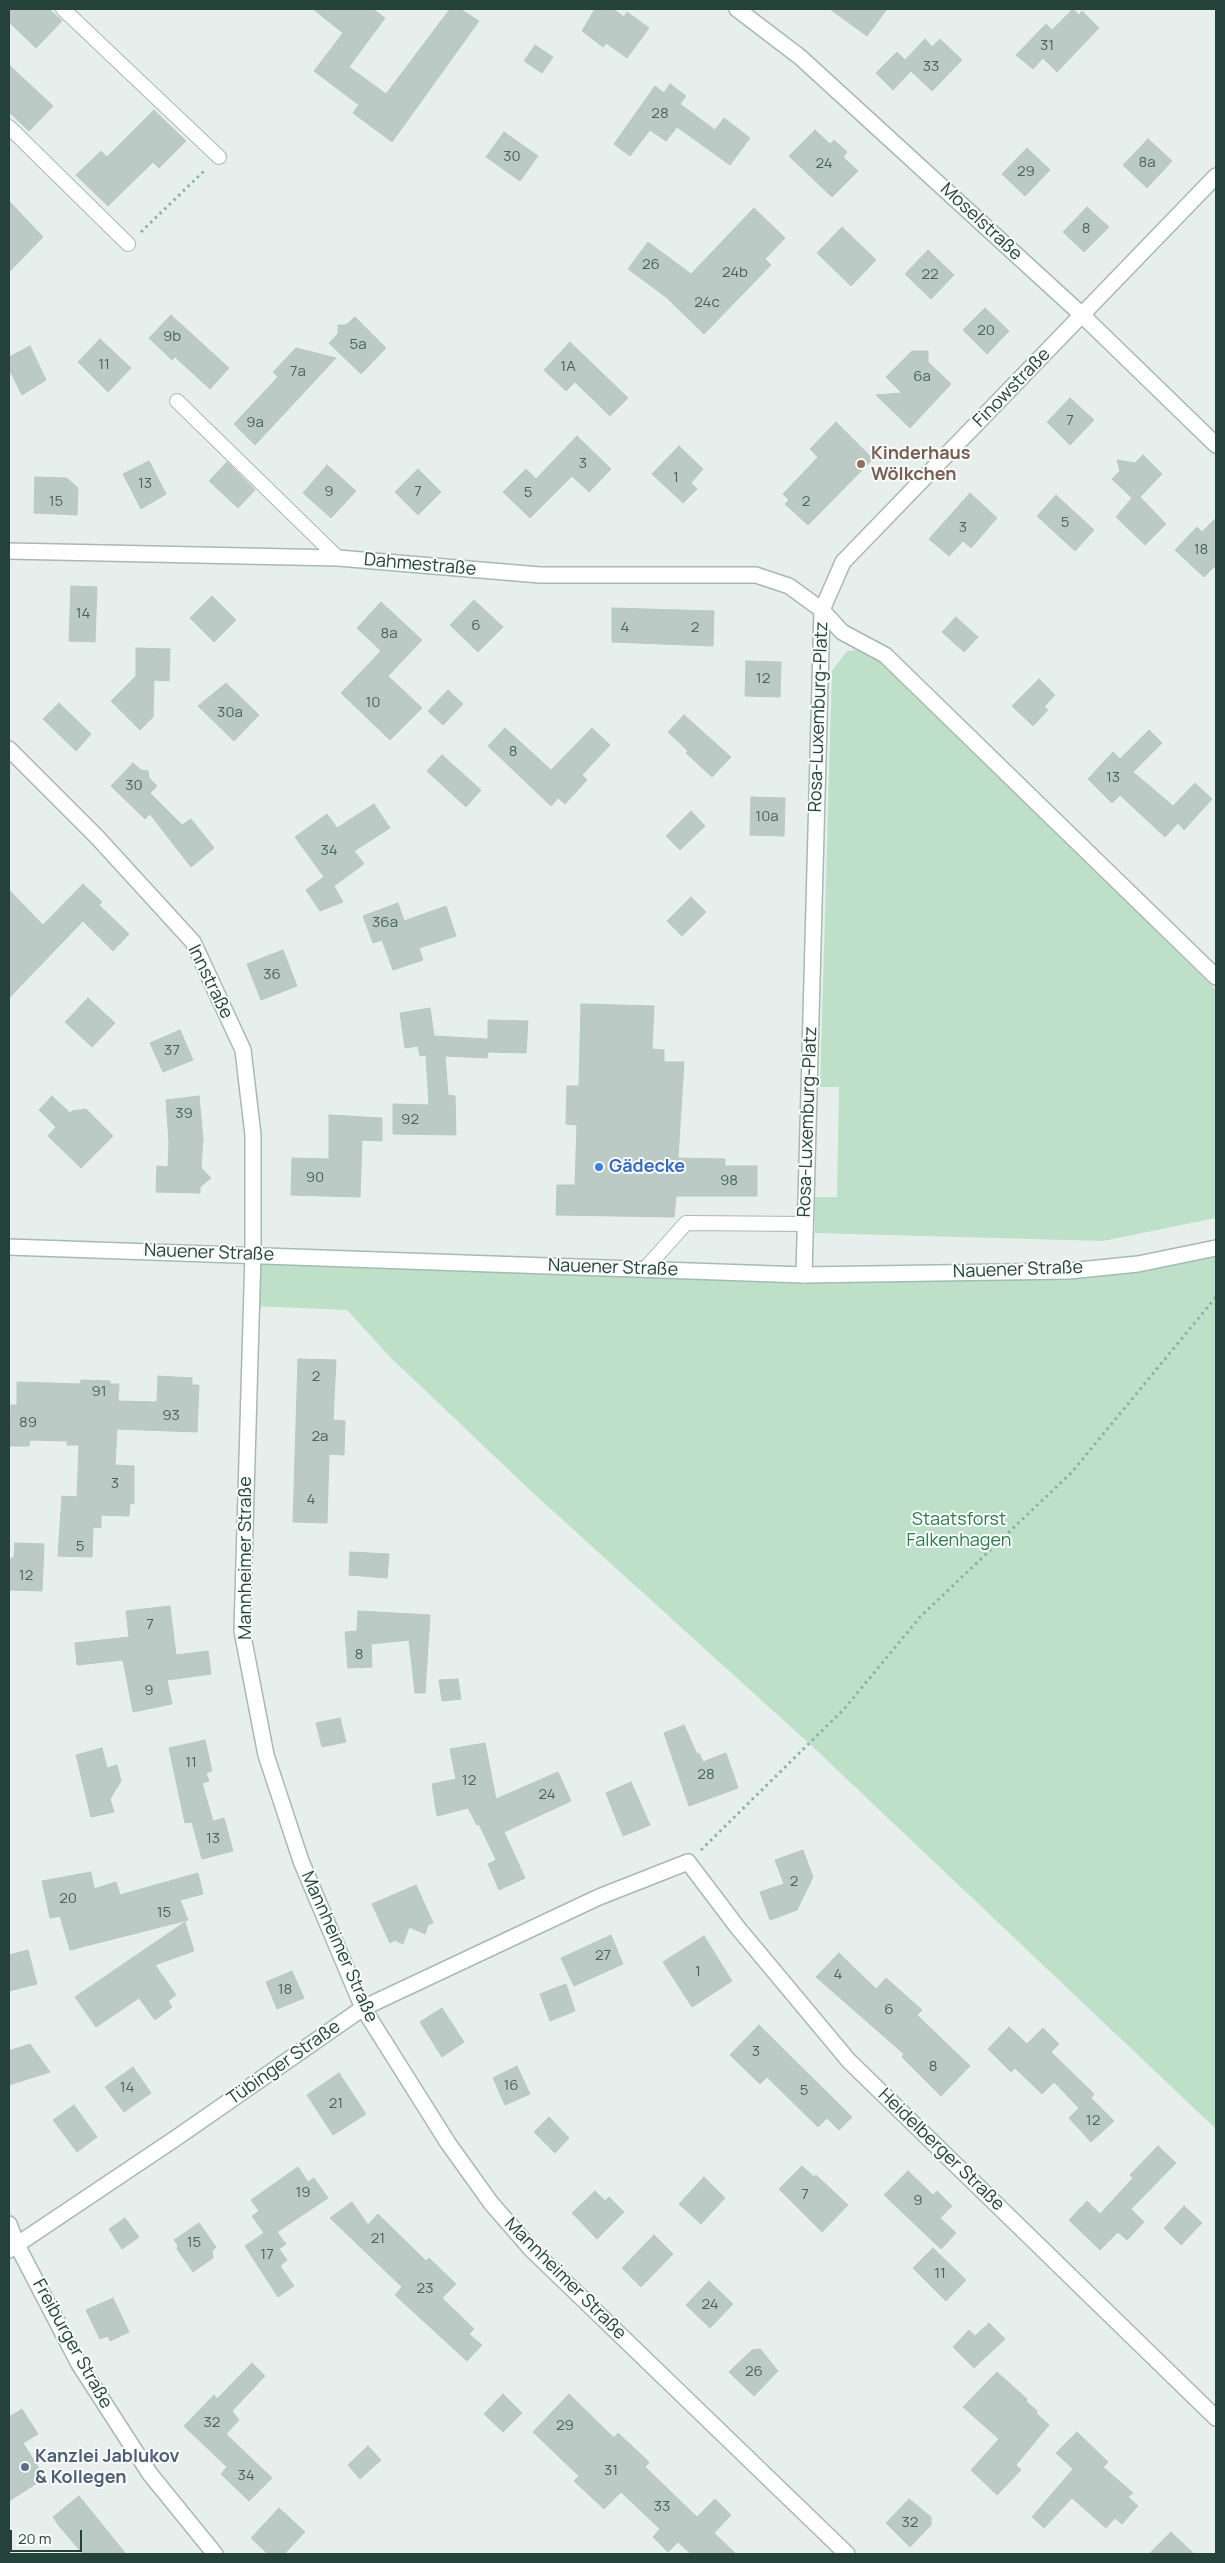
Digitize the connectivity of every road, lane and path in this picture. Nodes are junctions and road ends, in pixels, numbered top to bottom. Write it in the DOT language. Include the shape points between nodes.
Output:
graph roads {
  1 [pos="63,9"];
  2 [pos="737,9"];
  3 [pos="9,127"];
  4 [pos="219,156"];
  5 [pos="1216,176"];
  6 [pos="128,244"];
  7 [pos="1082,315"];
  8 [pos="177,401"];
  9 [pos="1216,446"];
  10 [pos="9,551"];
  11 [pos="338,558"];
  12 [pos="822,610"];
  13 [pos="9,749"];
  14 [pos="1216,977"];
  15 [pos="805,1224"];
  16 [pos="9,1247"];
  17 [pos="1216,1248"];
  18 [pos="253,1254"];
  19 [pos="645,1269"];
  20 [pos="804,1275"];
  21 [pos="1216,1298"];
  22 [pos="688,1862"];
  23 [pos="363,2008"];
  24 [pos="9,2224"];
  25 [pos="13,2248"];
  26 [pos="1216,2418"];
  27 [pos="215,2554"];
  28 [pos="847,2554"];
  1 -- 4 [label="lane"];
  2 -- 7 [label="street, Moselstraße" via="800,56"];
  3 -- 6 [label="lane"];
  4 -- 6 [label="path"];
  5 -- 7 [label="street, Finowstraße"];
  7 -- 9 [label="street, Moselstraße"];
  7 -- 12 [label="street, Finowstraße" via="843,562"];
  8 -- 11 [label="lane"];
  10 -- 11 [label="street, Dahmestraße"];
  11 -- 12 [label="street, Dahmestraße" via="540,575 756,575 789,586"];
  12 -- 14 [label="street, Rosa-Luxemburg-Platz" via="842,632 885,655"];
  12 -- 15 [label="street, Rosa-Luxemburg-Platz"];
  13 -- 18 [label="street, Innstraße" via="97,837 193,942 243,1050 253,1135"];
  15 -- 19 [label="lane" via="686,1223"];
  15 -- 20 [label="street, Rosa-Luxemburg-Platz"];
  16 -- 18 [label="street, Nauener Straße"];
  17 -- 20 [label="street, Nauener Straße" via="1138,1264 1069,1270"];
  18 -- 19 [label="street, Nauener Straße"];
  18 -- 23 [label="street, Mannheimer Straße" via="242,1631 266,1755 301,1861"];
  19 -- 20 [label="street, Nauener Straße"];
  21 -- 22 [label="path" via="1072,1472 920,1617 845,1708"];
  22 -- 23 [label="street, Tübinger Straße" via="599,1898"];
  22 -- 26 [label="street, Heidelberger Straße" via="738,1928 849,2061"];
  23 -- 25 [label="street, Tübinger Straße"];
  23 -- 28 [label="street, Mannheimer Straße" via="448,2144 490,2203 530,2249"];
  24 -- 25 [label="street, Freiburger Straße"];
  25 -- 27 [label="street, Freiburger Straße" via="79,2364 150,2474"];
}
